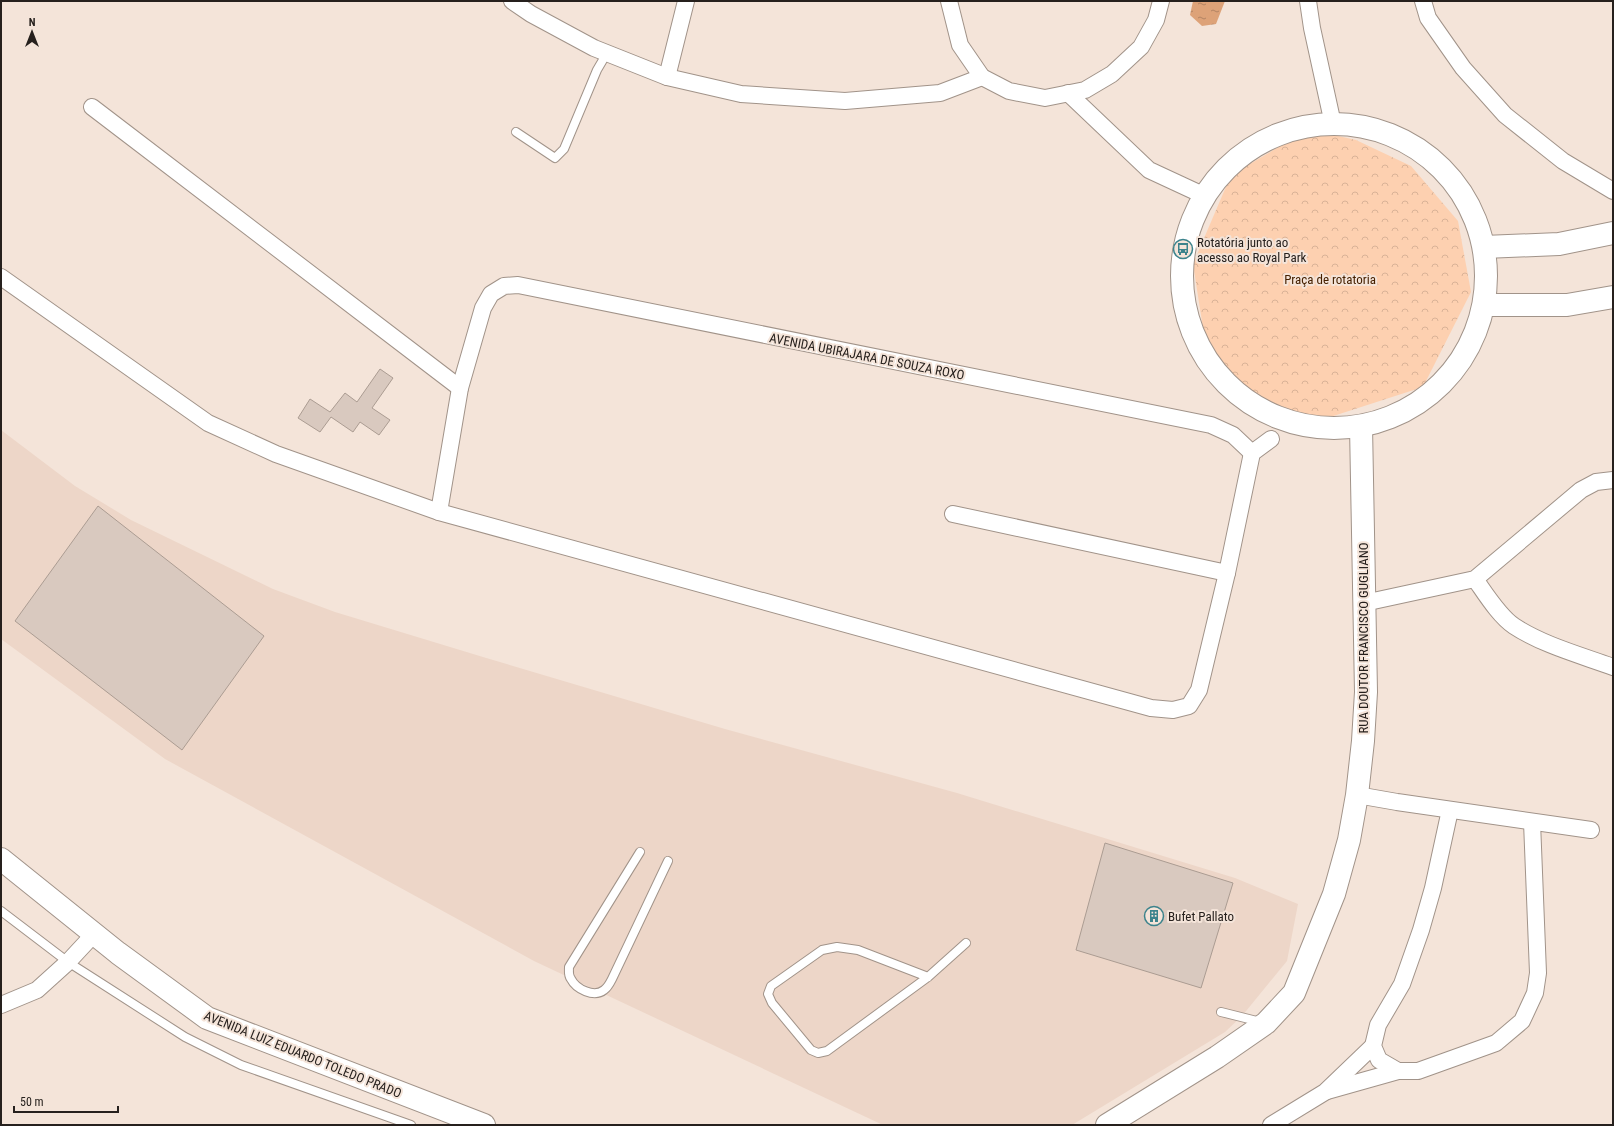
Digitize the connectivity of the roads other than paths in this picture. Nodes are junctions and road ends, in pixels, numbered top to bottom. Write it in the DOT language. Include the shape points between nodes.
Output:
graph roads {
  1 [pos="512,1"];
  2 [pos="686,1"];
  3 [pos="949,1"];
  4 [pos="1161,1"];
  5 [pos="1308,1"];
  6 [pos="1423,1"];
  7 [pos="607,53"];
  8 [pos="667,77"];
  9 [pos="982,78"];
  10 [pos="1068,93"];
  11 [pos="92,107"];
  12 [pos="1333,124"];
  13 [pos="516,132"];
  14 [pos="1613,191"];
  15 [pos="1205,196"];
  16 [pos="1613,233"];
  17 [pos="1484,247"];
  18 [pos="1,278"];
  19 [pos="1613,297"];
  20 [pos="1484,305"];
  21 [pos="460,388"];
  22 [pos="1360,426"];
  23 [pos="1271,439"];
  24 [pos="1252,453"];
  25 [pos="1613,480"];
  26 [pos="440,512"];
  27 [pos="954,514"];
  28 [pos="1227,574"];
  29 [pos="1475,579"];
  30 [pos="1364,603"];
  31 [pos="1613,667"];
  32 [pos="1357,795"];
  33 [pos="1450,810"];
  34 [pos="1532,822"];
  35 [pos="1591,830"];
  36 [pos="640,852"];
  37 [pos="1,859"];
  38 [pos="668,861"];
  39 [pos="1,911"];
  40 [pos="94,934"];
  41 [pos="966,943"];
  42 [pos="68,962"];
  43 [pos="928,977"];
  44 [pos="2,1004"];
  45 [pos="1221,1012"];
  46 [pos="1266,1023"];
  47 [pos="1373,1046"];
  48 [pos="1398,1071"];
  49 [pos="1325,1092"];
  50 [pos="411,1125"];
  51 [pos="484,1125"];
  52 [pos="1107,1125"];
  53 [pos="1271,1125"];
  1 -- 7 [label="street" via="531,14"];
  2 -- 8 [label="street"];
  3 -- 9 [label="street" via="960,45"];
  4 -- 10 [label="street" via="1156,20 1141,47 1112,74 1085,90"];
  5 -- 12 [label="street"];
  6 -- 14 [label="street" via="1428,18 1463,68 1505,115 1563,161"];
  7 -- 8 [label="street"];
  7 -- 13 [label="lane" via="597,70 564,149 555,158"];
  8 -- 9 [label="street" via="741,94 845,101 940,93"];
  9 -- 10 [label="street" via="1008,91 1044,98"];
  10 -- 15 [label="street" via="1149,170"];
  11 -- 21 [label="street"];
  12 -- 15 [label="main road" via="1302,127 1272,137 1245,152 1215,180"];
  12 -- 17 [label="main road" via="1368,128 1382,133 1401,140 1431,159 1455,184 1473,214"];
  15 -- 22 [label="main road" via="1195,212 1183,249 1181,288 1189,326 1206,360 1231,389 1263,411 1299,425 1330,428"];
  16 -- 17 [label="main road" via="1559,244"];
  17 -- 20 [label="main road"];
  18 -- 26 [label="street" via="208,423 276,454"];
  19 -- 20 [label="main road" via="1567,305"];
  20 -- 22 [label="main road" via="1473,340 1453,371 1427,397 1396,416"];
  21 -- 24 [label="street, AVENIDA UBIRAJARA DE SOUZA ROXO" via="483,308 491,294 504,286 518,285 1211,425 1233,435"];
  21 -- 26 [label="street, AVENIDA UBIRAJARA DE SOUZA ROXO"];
  22 -- 30 [label="main road, RUA DOUTOR FRANCISCO GUGLIANO"];
  23 -- 24 [label="street"];
  24 -- 28 [label="street"];
  25 -- 29 [label="street" via="1596,482 1581,490"];
  26 -- 28 [label="street" via="1151,708 1173,710 1189,706 1199,690"];
  27 -- 28 [label="street"];
  29 -- 30 [label="street"];
  29 -- 31 [label="street" via="1491,602 1513,625 1542,640"];
  30 -- 32 [label="main road, RUA DOUTOR FRANCISCO GUGLIANO" via="1366,692"];
  32 -- 33 [label="street"];
  32 -- 46 [label="main road, RUA DOUTOR FRANCISCO GUGLIANO" via="1349,840 1334,894 1294,993"];
  33 -- 34 [label="street"];
  33 -- 47 [label="street" via="1421,930 1402,984 1378,1025"];
  34 -- 35 [label="street"];
  34 -- 48 [label="street" via="1538,973 1535,993 1522,1021 1496,1043 1418,1071"];
  36 -- 38 [label="lane" via="569,967 571,980 586,992 596,993 604,990 612,980"];
  37 -- 40 [label="main road, AVENIDA LUIZ EDUARDO TOLEDO PRADO"];
  39 -- 42 [label="lane"];
  40 -- 42 [label="street"];
  40 -- 51 [label="main road, AVENIDA LUIZ EDUARDO TOLEDO PRADO" via="207,1018"];
  41 -- 43 [label="lane"];
  42 -- 44 [label="street" via="36,990"];
  42 -- 50 [label="lane" via="185,1037 241,1065"];
  43 -- 43 [label="lane" via="858,950 837,947 822,950 771,986 768,994 772,1003 796,1032 811,1050 818,1054 827,1051"];
  45 -- 46 [label="lane"];
  46 -- 52 [label="main road, RUA DOUTOR FRANCISCO GUGLIANO"];
  47 -- 48 [label="street" via="1379,1060"];
  47 -- 49 [label="street"];
  48 -- 49 [label="street"];
  49 -- 53 [label="street"];
}
